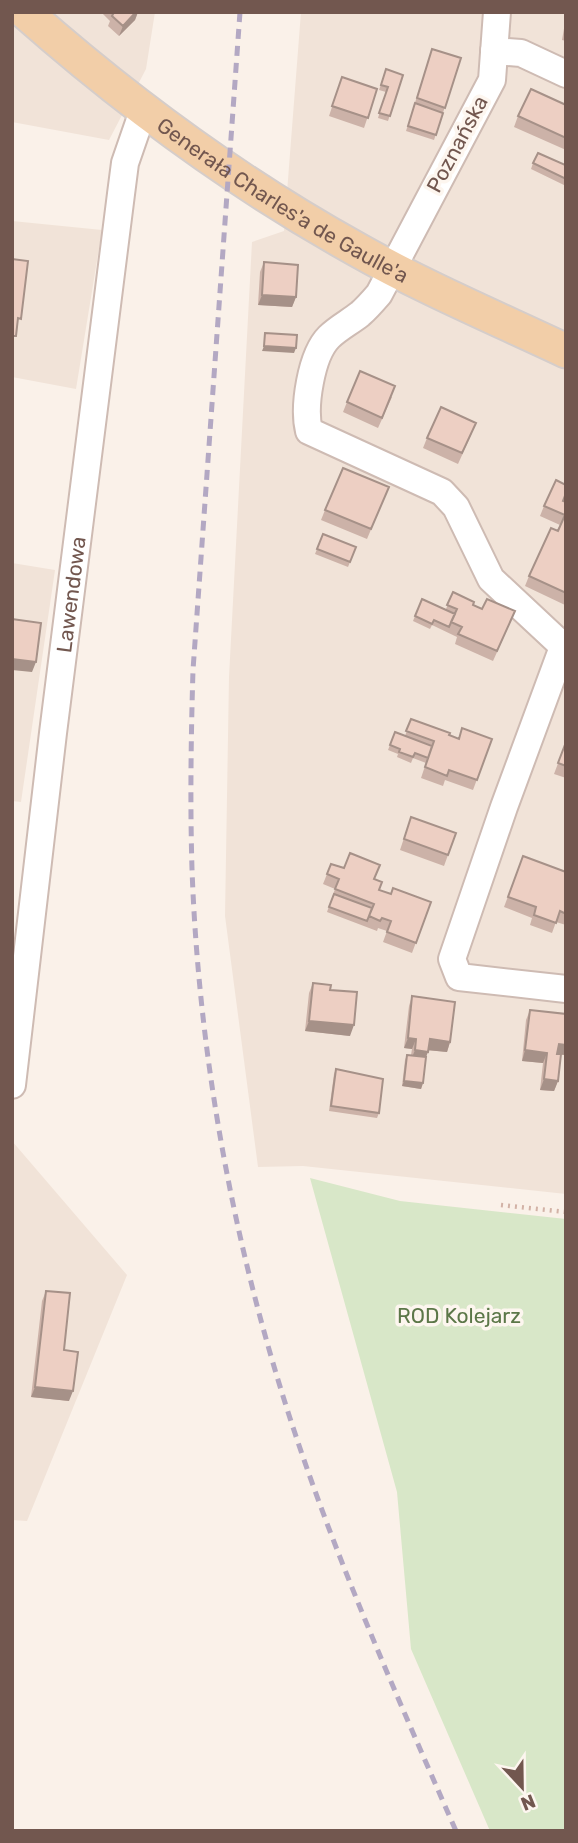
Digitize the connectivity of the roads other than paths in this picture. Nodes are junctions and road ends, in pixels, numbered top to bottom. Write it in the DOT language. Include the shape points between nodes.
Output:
graph roads {
  1 [pos="24,12"];
  2 [pos="497,12"];
  3 [pos="494,51"];
  4 [pos="566,74"];
  5 [pos="144,108"];
  6 [pos="392,269"];
  7 [pos="566,351"];
  8 [pos="564,648"];
  9 [pos="566,989"];
  10 [pos="12,1085"];
  1 -- 5 [label="main road, Generała Charles'a de Gaulle'a"];
  2 -- 3 [label="street, Poznańska"];
  3 -- 4 [label="street" via="521,52"];
  3 -- 6 [label="street, Poznańska" via="492,80"];
  5 -- 6 [label="main road, Generała Charles'a de Gaulle'a" via="240,179"];
  5 -- 10 [label="street, Lawendowa" via="124,173"];
  6 -- 7 [label="main road, Generała Charles'a de Gaulle'a"];
  6 -- 8 [label="street, Poznańska" via="379,294 328,338 319,353 307,400 309,430 442,492 456,506 491,579"];
  8 -- 9 [label="street" via="452,959 459,977"];
}
